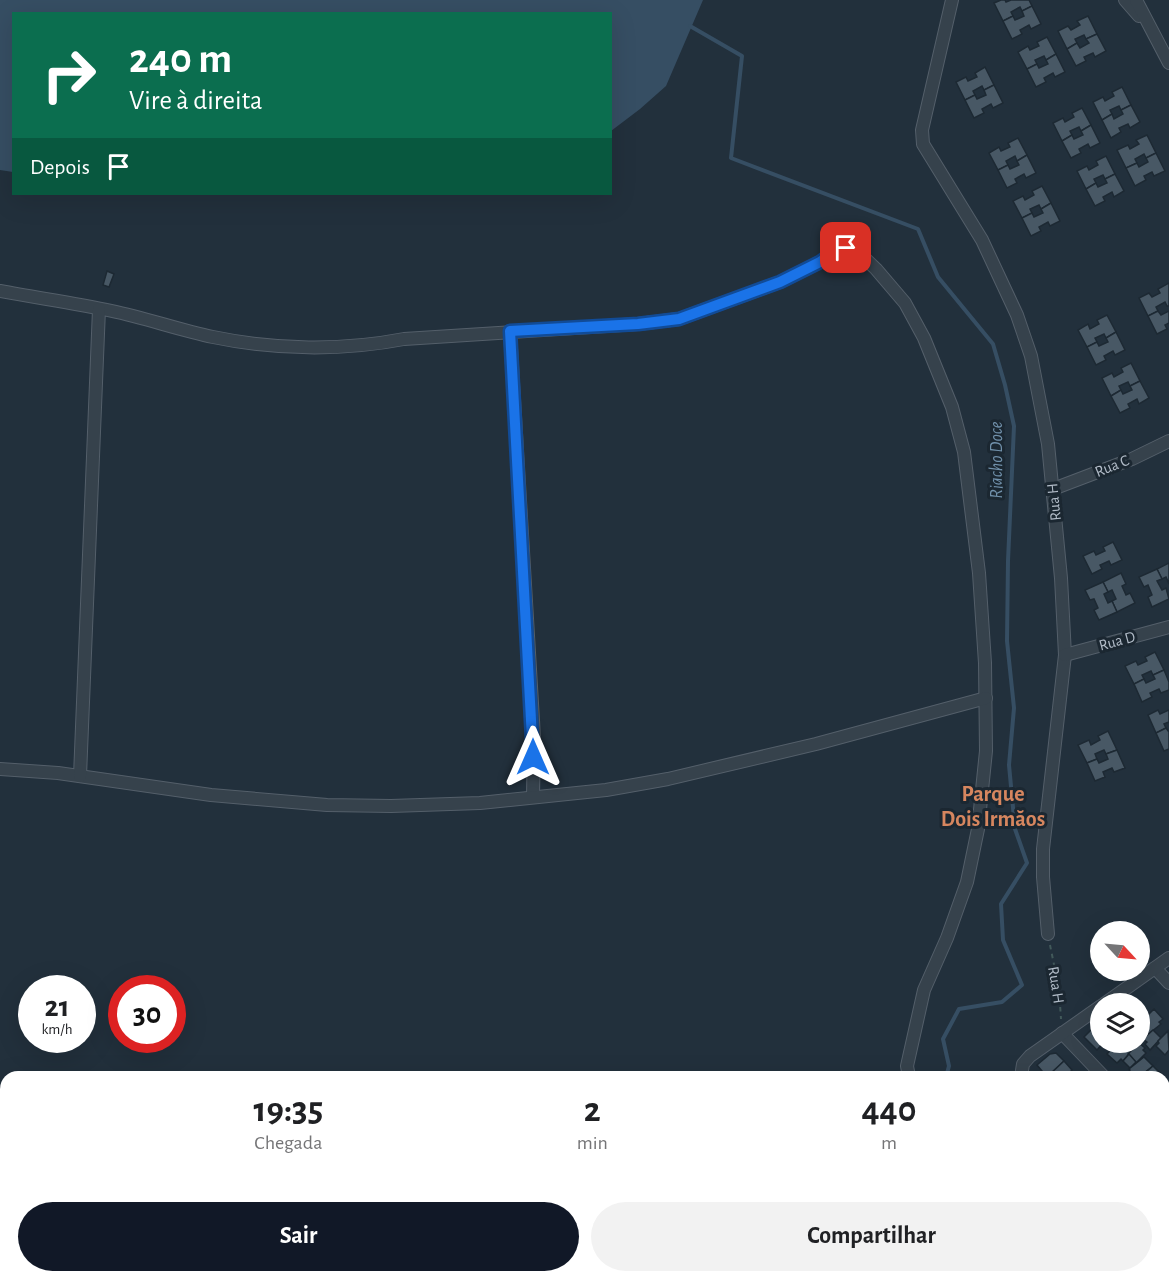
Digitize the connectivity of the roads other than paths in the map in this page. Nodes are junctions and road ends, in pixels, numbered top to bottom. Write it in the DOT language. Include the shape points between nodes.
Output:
graph roads {
  1 [pos="952,0"];
  2 [pos="1125,0"];
  3 [pos="1136,0"];
  4 [pos="1152,31"];
  5 [pos="1169,63"];
  6 [pos="0,291"];
  7 [pos="99,309"];
  8 [pos="510,331"];
  9 [pos="1169,441"];
  10 [pos="1053,489"];
  11 [pos="1169,627"];
  12 [pos="1065,655"];
  13 [pos="986,698"];
  14 [pos="0,770"];
  15 [pos="80,776"];
  16 [pos="533,797"];
  17 [pos="1048,934"];
  18 [pos="1169,959"];
  19 [pos="1155,968"];
  20 [pos="1169,983"];
  21 [pos="1119,993"];
  22 [pos="1090,1013"];
  23 [pos="1062,1033"];
  24 [pos="908,1071"];
  25 [pos="1022,1071"];
  26 [pos="1098,1071"];
  1 -- 10 [label="street, Rua H" via="922,130 923,144 982,240 1017,315 1036,378"];
  2 -- 4 [label="street"];
  3 -- 4 [label="street"];
  4 -- 5 [label="street"];
  6 -- 7 [label="street"];
  7 -- 8 [label="street" via="260,345 380,343"];
  7 -- 15 [label="street"];
  8 -- 13 [label="street" via="679,319 780,282 836,250 856,250 905,303 952,407 964,452 978,562"];
  8 -- 16 [label="street" via="534,737"];
  9 -- 10 [label="street, Rua C"];
  10 -- 12 [label="street, Rua H"];
  11 -- 12 [label="street, Rua D"];
  12 -- 17 [label="street, Rua H" via="1043,849"];
  13 -- 16 [label="street" via="668,779"];
  13 -- 24 [label="street" via="986,751 978,829 967,882 924,990"];
  14 -- 15 [label="street"];
  15 -- 16 [label="street" via="210,795 327,805 480,803"];
  18 -- 19 [label="street"];
  19 -- 20 [label="street"];
  19 -- 21 [label="street"];
  22 -- 23 [label="street"];
  23 -- 25 [label="street" via="1030,1056"];
  23 -- 26 [label="street"];
}
